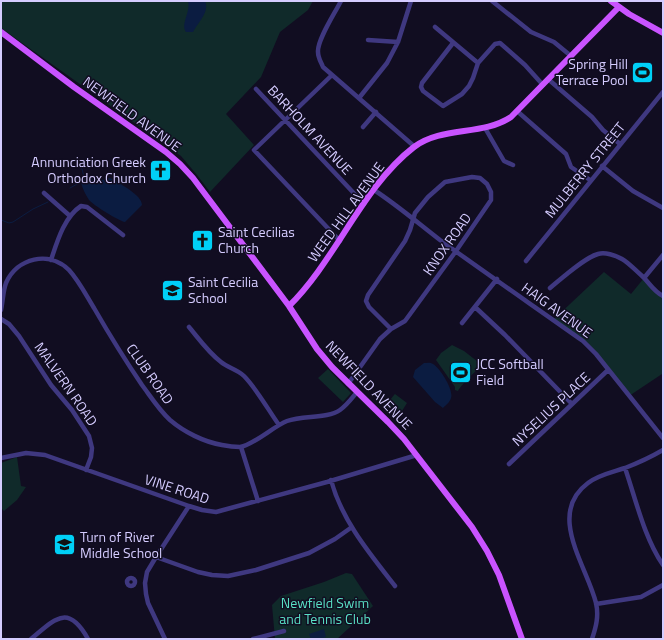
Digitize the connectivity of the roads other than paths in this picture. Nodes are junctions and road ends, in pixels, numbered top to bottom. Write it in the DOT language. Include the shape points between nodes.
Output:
graph roads {
  1 [pos="341,1"];
  2 [pos="411,1"];
  3 [pos="492,1"];
  4 [pos="611,1"];
  5 [pos="618,6"];
  6 [pos="435,27"];
  7 [pos="1,32"];
  8 [pos="663,33"];
  9 [pos="368,40"];
  10 [pos="398,42"];
  11 [pos="453,43"];
  12 [pos="571,56"];
  13 [pos="478,63"];
  14 [pos="332,75"];
  15 [pos="548,79"];
  16 [pos="542,84"];
  17 [pos="256,89"];
  18 [pos="663,92"];
  19 [pos="360,98"];
  20 [pos="517,111"];
  21 [pos="376,112"];
  22 [pos="286,120"];
  23 [pos="363,127"];
  24 [pos="485,128"];
  25 [pos="620,144"];
  26 [pos="415,147"];
  27 [pos="513,165"];
  28 [pos="602,166"];
  29 [pos="590,180"];
  30 [pos="374,190"];
  31 [pos="44,193"];
  32 [pos="364,204"];
  33 [pos="663,208"];
  34 [pos="70,216"];
  35 [pos="413,219"];
  36 [pos="123,235"];
  37 [pos="340,241"];
  38 [pos="456,251"];
  39 [pos="663,255"];
  40 [pos="51,260"];
  41 [pos="526,261"];
  42 [pos="644,278"];
  43 [pos="497,279"];
  44 [pos="550,288"];
  45 [pos="663,296"];
  46 [pos="289,306"];
  47 [pos="475,307"];
  48 [pos="1,310"];
  49 [pos="1,319"];
  50 [pos="462,323"];
  51 [pos="189,327"];
  52 [pos="391,329"];
  53 [pos="608,370"];
  54 [pos="348,384"];
  55 [pos="356,392"];
  56 [pos="572,404"];
  57 [pos="279,425"];
  58 [pos="663,438"];
  59 [pos="241,447"];
  60 [pos="663,450"];
  61 [pos="417,455"];
  62 [pos="1,458"];
  63 [pos="509,464"];
  64 [pos="625,468"];
  65 [pos="86,470"];
  66 [pos="331,480"];
  67 [pos="258,501"];
  68 [pos="189,506"];
  69 [pos="352,527"];
  70 [pos="160,550"];
  71 [pos="156,557"];
  72 [pos="167,560"];
  73 [pos="663,565"];
  74 [pos="135,583"];
  75 [pos="145,583"];
  76 [pos="663,585"];
  77 [pos="395,586"];
  78 [pos="596,604"];
  79 [pos="284,631"];
  80 [pos="31,639"];
  81 [pos="88,639"];
  82 [pos="165,639"];
  83 [pos="253,639"];
  84 [pos="522,639"];
  85 [pos="592,639"];
  1 -- 14 [label="street" via="318,51 323,67"];
  2 -- 10 [label="street"];
  3 -- 12 [label="street" via="531,32 554,42"];
  4 -- 5 [label="main road"];
  5 -- 8 [label="main road"];
  5 -- 12 [label="main road, WEED HILL AVENUE"];
  6 -- 11 [label="street"];
  7 -- 46 [label="main road, NEWFIELD AVENUE" via="180,164 208,197"];
  9 -- 10 [label="street"];
  10 -- 19 [label="street" via="387,63"];
  11 -- 13 [label="street"];
  11 -- 13 [label="street" via="422,83 423,91 443,106 462,94 469,86"];
  12 -- 15 [label="main road, WEED HILL AVENUE"];
  13 -- 16 [label="street" via="495,44 500,43"];
  14 -- 19 [label="street"];
  14 -- 22 [label="street"];
  15 -- 16 [label="main road, WEED HILL AVENUE"];
  15 -- 25 [label="street"];
  16 -- 20 [label="main road, WEED HILL AVENUE"];
  17 -- 22 [label="street, BARHOLM AVENUE"];
  18 -- 25 [label="street, MULBERRY STREET"];
  19 -- 21 [label="street"];
  20 -- 24 [label="main road, WEED HILL AVENUE" via="505,121"];
  20 -- 29 [label="street" via="566,154 572,167"];
  21 -- 23 [label="street"];
  21 -- 26 [label="street"];
  22 -- 32 [label="street, BARHOLM AVENUE"];
  22 -- 37 [label="street" via="254,150"];
  24 -- 26 [label="main road, WEED HILL AVENUE" via="438,136"];
  24 -- 27 [label="street" via="504,161"];
  25 -- 28 [label="street, MULBERRY STREET"];
  26 -- 30 [label="main road, WEED HILL AVENUE" via="388,172"];
  28 -- 29 [label="street, MULBERRY STREET"];
  28 -- 33 [label="street" via="633,191"];
  29 -- 41 [label="street, MULBERRY STREET"];
  30 -- 32 [label="main road, WEED HILL AVENUE"];
  30 -- 35 [label="street, HAIG AVENUE"];
  31 -- 34 [label="street"];
  32 -- 37 [label="main road, WEED HILL AVENUE"];
  34 -- 36 [label="street" via="77,208 84,206"];
  34 -- 40 [label="street" via="60,234"];
  35 -- 38 [label="street, HAIG AVENUE"];
  35 -- 38 [label="street, KNOX ROAD" via="428,197 445,182 480,178 491,192 491,200"];
  35 -- 52 [label="street" via="405,241 366,301"];
  37 -- 46 [label="main road, WEED HILL AVENUE"];
  38 -- 43 [label="street, HAIG AVENUE"];
  38 -- 52 [label="street, KNOX ROAD" via="405,322"];
  39 -- 42 [label="street"];
  40 -- 48 [label="street" via="33,259 14,270 5,284"];
  40 -- 59 [label="street, CLUB ROAD" via="64,266 76,280 136,376 157,406 171,420 202,440"];
  42 -- 44 [label="street" via="621,258 604,253 579,265"];
  42 -- 45 [label="street" via="650,287"];
  43 -- 47 [label="street"];
  43 -- 53 [label="street, HAIG AVENUE" via="582,341"];
  46 -- 54 [label="main road, NEWFIELD AVENUE" via="317,348"];
  47 -- 50 [label="street"];
  47 -- 56 [label="street"];
  49 -- 65 [label="street, MALVERN ROAD" via="19,336 50,385 72,410 89,436 92,448"];
  51 -- 57 [label="street" via="219,360 246,378"];
  52 -- 54 [label="street, KNOX ROAD" via="380,339"];
  53 -- 56 [label="street, NYSELIUS PLACE"];
  53 -- 58 [label="street, HAIG AVENUE"];
  54 -- 55 [label="main road, NEWFIELD AVENUE"];
  55 -- 57 [label="street" via="340,410 331,414 288,421"];
  55 -- 61 [label="main road, NEWFIELD AVENUE" via="388,422"];
  56 -- 63 [label="street, NYSELIUS PLACE"];
  57 -- 59 [label="street"];
  59 -- 67 [label="street"];
  60 -- 64 [label="street"];
  61 -- 66 [label="street, VINE ROAD"];
  61 -- 84 [label="main road, NEWFIELD AVENUE" via="472,527 487,551 499,575"];
  62 -- 65 [label="street, VINE ROAD" via="17,454 35,454"];
  64 -- 73 [label="street" via="647,534"];
  64 -- 78 [label="street" via="587,483 575,497 570,510 571,535"];
  65 -- 68 [label="street, VINE ROAD"];
  66 -- 67 [label="street, VINE ROAD"];
  66 -- 69 [label="street" via="337,499"];
  67 -- 68 [label="street, VINE ROAD" via="216,512"];
  68 -- 70 [label="street"];
  69 -- 72 [label="street" via="310,554 228,576 198,572"];
  69 -- 77 [label="street"];
  70 -- 71 [label="street"];
  70 -- 72 [label="street"];
  71 -- 72 [label="street"];
  71 -- 75 [label="street" via="147,572"];
  74 -- 75 [label="street"];
  75 -- 82 [label="street" via="148,603"];
  76 -- 78 [label="street" via="641,597"];
  78 -- 85 [label="street" via="597,623"];
  79 -- 83 [label="street"];
  80 -- 81 [label="street" via="52,622 66,617 78,624"];
}
